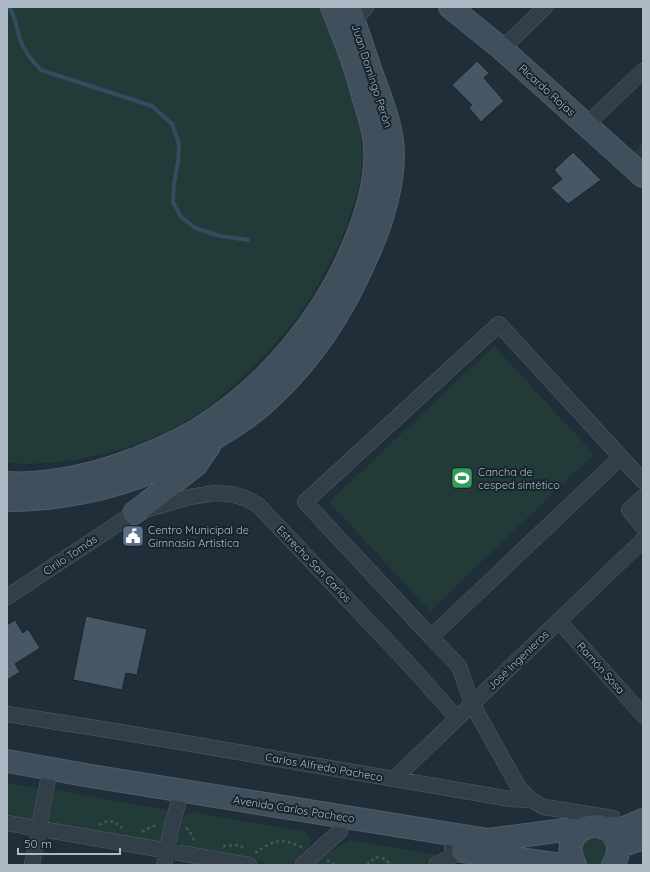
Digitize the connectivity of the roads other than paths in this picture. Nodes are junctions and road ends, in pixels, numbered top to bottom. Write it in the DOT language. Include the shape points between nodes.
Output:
graph roads {
  1 [pos="332,7"];
  2 [pos="349,7"];
  3 [pos="366,7"];
  4 [pos="450,7"];
  5 [pos="545,7"];
  6 [pos="358,31"];
  7 [pos="502,49"];
  8 [pos="643,71"];
  9 [pos="586,125"];
  10 [pos="643,176"];
  11 [pos="215,438"];
  12 [pos="621,456"];
  13 [pos="643,481"];
  14 [pos="7,483"];
  15 [pos="643,497"];
  16 [pos="7,500"];
  17 [pos="134,513"];
  18 [pos="643,527"];
  19 [pos="643,540"];
  20 [pos="7,597"];
  21 [pos="559,621"];
  22 [pos="431,637"];
  23 [pos="472,704"];
  24 [pos="7,714"];
  25 [pos="643,715"];
  26 [pos="457,718"];
  27 [pos="7,761"];
  28 [pos="7,774"];
  29 [pos="394,779"];
  30 [pos="48,780"];
  31 [pos="531,800"];
  32 [pos="178,804"];
  33 [pos="7,823"];
  34 [pos="642,827"];
  35 [pos="39,828"];
  36 [pos="586,828"];
  37 [pos="340,831"];
  38 [pos="452,849"];
  39 [pos="167,850"];
  40 [pos="473,853"];
  41 [pos="620,858"];
  42 [pos="32,865"];
  43 [pos="164,865"];
  44 [pos="249,865"];
  45 [pos="302,865"];
  46 [pos="436,865"];
  47 [pos="490,865"];
  48 [pos="562,865"];
  49 [pos="574,865"];
  1 -- 14 [label="main road, Juan Domingo Perón" via="353,62 372,126 374,168 367,208 346,264 328,298 307,329 261,380 202,428 120,466 76,477 30,484"];
  2 -- 6 [label="main road, Juan Domingo Perón"];
  3 -- 6 [label="street" via="358,17"];
  4 -- 7 [label="main road, Ricardo Rojas"];
  5 -- 7 [label="street"];
  6 -- 11 [label="main road, Juan Domingo Perón" via="390,129 393,155 391,181 374,243 352,289 317,346 274,395"];
  7 -- 9 [label="main road, Ricardo Rojas"];
  8 -- 9 [label="street"];
  9 -- 10 [label="main road, Ricardo Rojas"];
  11 -- 16 [label="main road, Juan Domingo Perón" via="156,470 127,481 49,498"];
  11 -- 17 [label="main road" via="196,465"];
  12 -- 13 [label="street"];
  12 -- 22 [label="street"];
  12 -- 22 [label="street" via="498,324 305,502"];
  15 -- 18 [label="street" via="629,510"];
  17 -- 20 [label="street, Cirilo Tomás"];
  17 -- 26 [label="street, Estrecho San Carlos" via="190,497 215,493 231,494 258,505"];
  19 -- 21 [label="street, José Ingenieros"];
  21 -- 23 [label="street, José Ingenieros"];
  21 -- 25 [label="street, Ramón Sosa"];
  22 -- 23 [label="street" via="459,666"];
  23 -- 26 [label="street, José Ingenieros"];
  23 -- 31 [label="street" via="519,788"];
  24 -- 29 [label="street, Carlos Alfredo Pacheco"];
  26 -- 29 [label="street, José Ingenieros"];
  27 -- 36 [label="main road, Avenida Carlos Pacheco" via="488,840"];
  28 -- 30 [label="main road, Avenida Carlos Pacheco"];
  29 -- 31 [label="street, Carlos Alfredo Pacheco" via="511,799"];
  30 -- 32 [label="main road, Avenida Carlos Pacheco"];
  30 -- 35 [label="street"];
  31 -- 36 [label="street, Carlos Alfredo Pacheco"];
  32 -- 37 [label="main road, Avenida Carlos Pacheco"];
  32 -- 39 [label="street"];
  33 -- 35 [label="street"];
  34 -- 36 [label="street, Carlos Alfredo Pacheco"];
  34 -- 36 [label="main road, Avenida Carlos Pacheco"];
  34 -- 41 [label="main road"];
  35 -- 39 [label="street"];
  35 -- 42 [label="street"];
  36 -- 41 [label="main road" via="611,832 616,839"];
  36 -- 48 [label="main road"];
  36 -- 49 [label="main road" via="570,850"];
  37 -- 38 [label="main road, Avenida Carlos Pacheco"];
  37 -- 45 [label="street"];
  38 -- 40 [label="main road, Avenida Carlos Pacheco"];
  38 -- 46 [label="street" via="452,856"];
  39 -- 43 [label="street"];
  39 -- 44 [label="street"];
  40 -- 47 [label="main road"];
  40 -- 48 [label="main road, Avenida Carlos Pacheco"];
}
